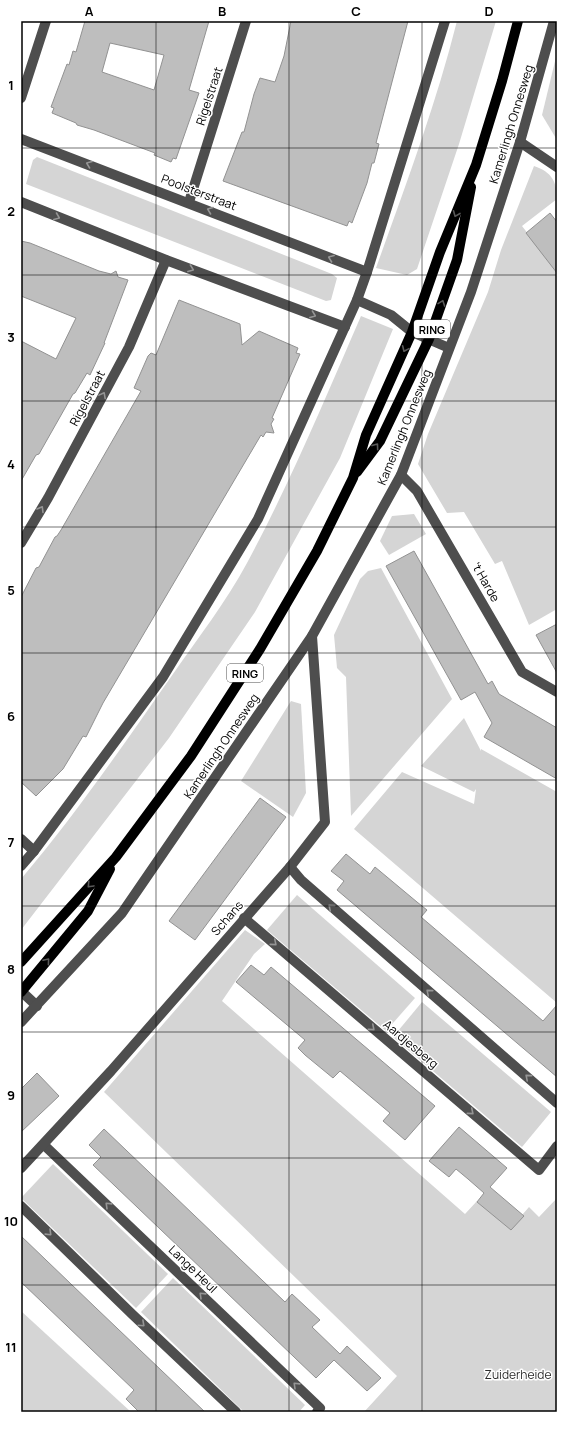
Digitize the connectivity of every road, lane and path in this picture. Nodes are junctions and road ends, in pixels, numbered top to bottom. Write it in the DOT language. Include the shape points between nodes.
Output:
graph roads {
  1 [pos="46,21"];
  2 [pos="246,21"];
  3 [pos="445,21"];
  4 [pos="518,21"];
  5 [pos="554,21"];
  6 [pos="21,98"];
  7 [pos="21,139"];
  8 [pos="520,142"];
  9 [pos="476,165"];
  10 [pos="557,167"];
  11 [pos="21,202"];
  12 [pos="189,202"];
  13 [pos="166,260"];
  14 [pos="367,272"];
  15 [pos="357,300"];
  16 [pos="345,327"];
  17 [pos="412,332"];
  18 [pos="429,339"];
  19 [pos="449,348"];
  20 [pos="401,475"];
  21 [pos="353,478"];
  22 [pos="21,543"];
  23 [pos="312,636"];
  24 [pos="557,692"];
  25 [pos="21,839"];
  26 [pos="34,852"];
  27 [pos="116,857"];
  28 [pos="21,866"];
  29 [pos="290,867"];
  30 [pos="244,918"];
  31 [pos="21,962"];
  32 [pos="21,991"];
  33 [pos="37,1006"];
  34 [pos="21,1022"];
  35 [pos="557,1103"];
  36 [pos="44,1145"];
  37 [pos="557,1146"];
  38 [pos="21,1168"];
  39 [pos="21,1206"];
  40 [pos="236,1412"];
  41 [pos="317,1412"];
  1 -- 6 [label="street"];
  2 -- 12 [label="street, Rigelstraat"];
  3 -- 14 [label="street"];
  4 -- 9 [label="main road, Kamerlingh Onnesweg / RING"];
  5 -- 8 [label="street, Kamerlingh Onnesweg"];
  12 -- 7 [label="street, Poolsterstraat, one-way"];
  8 -- 10 [label="street"];
  8 -- 19 [label="street, Kamerlingh Onnesweg" via="471,292"];
  9 -- 17 [label="main road, Kamerlingh Onnesweg / RING, one-way" via="440,252"];
  18 -- 9 [label="main road, Kamerlingh Onnesweg / RING, one-way" via="457,260"];
  11 -- 13 [label="street, one-way"];
  14 -- 12 [label="street, Poolsterstraat, one-way"];
  13 -- 16 [label="street, one-way"];
  22 -- 13 [label="street, Rigelstraat, one-way" via="129,347"];
  14 -- 15 [label="street"];
  15 -- 16 [label="street"];
  15 -- 17 [label="street" via="392,316"];
  16 -- 26 [label="street" via="258,519 163,677"];
  17 -- 18 [label="street"];
  17 -- 21 [label="main road, Kamerlingh Onnesweg / RING, one-way" via="366,435"];
  18 -- 19 [label="street"];
  21 -- 18 [label="main road, Kamerlingh Onnesweg / RING, one-way" via="380,441"];
  19 -- 20 [label="street, Kamerlingh Onnesweg"];
  20 -- 23 [label="street, Kamerlingh Onnesweg"];
  20 -- 24 [label="street, 't Harde" via="417,491 522,672"];
  21 -- 27 [label="main road, Kamerlingh Onnesweg / RING" via="317,551 260,649 191,756"];
  23 -- 29 [label="street, Schans" via="325,822"];
  23 -- 33 [label="street, Kamerlingh Onnesweg" via="122,913"];
  25 -- 26 [label="street"];
  26 -- 28 [label="street"];
  27 -- 31 [label="main road, Kamerlingh Onnesweg / RING, one-way"];
  32 -- 27 [label="main road, Kamerlingh Onnesweg / RING, one-way" via="88,911"];
  29 -- 30 [label="street, Schans"];
  35 -- 29 [label="street, one-way" via="301,880"];
  30 -- 36 [label="street, Schans"];
  30 -- 37 [label="street, Aardjesberg, one-way" via="539,1170"];
  32 -- 33 [label="street"];
  33 -- 34 [label="street, Kamerlingh Onnesweg"];
  36 -- 38 [label="street, Schans"];
  41 -- 36 [label="street, Lange Heul, one-way" via="320,1408"];
  39 -- 40 [label="street, one-way"];
}
